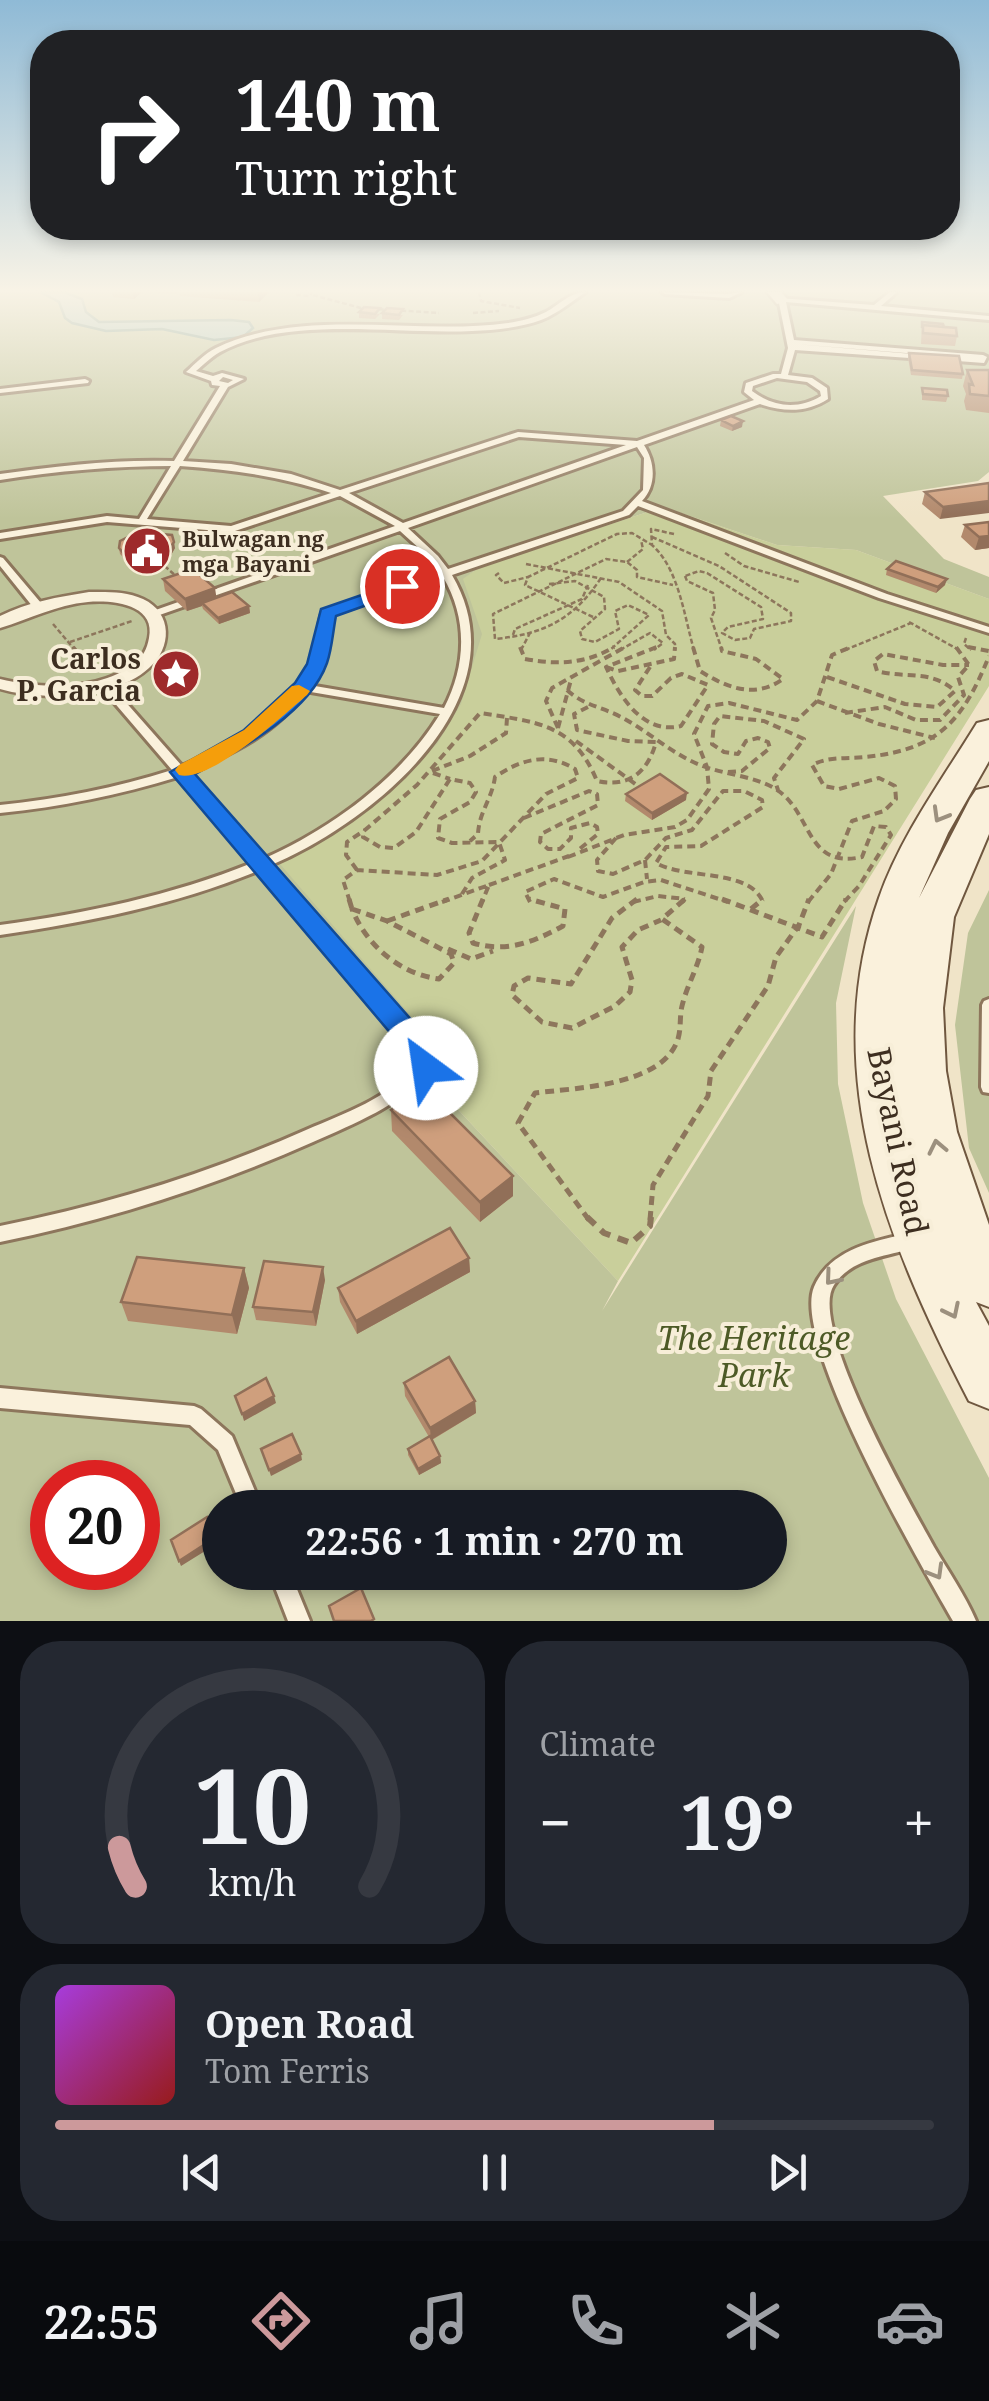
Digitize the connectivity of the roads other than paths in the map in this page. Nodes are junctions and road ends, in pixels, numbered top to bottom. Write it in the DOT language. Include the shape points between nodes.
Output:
graph roads {
  1 [pos="194,368"];
  2 [pos="786,368"];
  3 [pos="784,376"];
  4 [pos="214,379"];
  5 [pos="85,381"];
  6 [pos="225,385"];
  7 [pos="0,391"];
  8 [pos="760,401"];
  9 [pos="639,444"];
  10 [pos="176,463"];
  11 [pos="0,477"];
  12 [pos="338,494"];
  13 [pos="639,503"];
  14 [pos="143,520"];
  15 [pos="402,527"];
  16 [pos="0,536"];
  17 [pos="0,560"];
  18 [pos="447,572"];
  19 [pos="37,605"];
  20 [pos="151,615"];
  21 [pos="0,624"];
  22 [pos="989,630"];
  23 [pos="0,684"];
  24 [pos="104,684"];
  25 [pos="303,687"];
  26 [pos="447,712"];
  27 [pos="989,731"];
  28 [pos="181,772"];
  29 [pos="989,799"];
  30 [pos="0,808"];
  31 [pos="261,864"];
  32 [pos="0,930"];
  33 [pos="989,1005"];
  34 [pos="989,1087"];
  35 [pos="0,1234"];
  36 [pos="966,1249"];
  37 [pos="989,1380"];
  38 [pos="0,1398"];
  39 [pos="245,1490"];
  40 [pos="287,1590"];
  41 [pos="300,1621"];
  42 [pos="965,1621"];
  1 -- 4 [label="lane" via="190,372"];
  2 -- 3 [label="lane"];
  3 -- 8 [label="lane" via="749,385"];
  3 -- 8 [label="lane" via="816,383 824,397 794,407"];
  4 -- 6 [label="lane"];
  4 -- 6 [label="lane" via="240,377"];
  5 -- 7 [label="lane"];
  6 -- 10 [label="lane"];
  8 -- 9 [label="lane"];
  9 -- 12 [label="lane" via="518,434"];
  9 -- 13 [label="lane" via="650,474"];
  9 -- 15 [label="lane"];
  10 -- 11 [label="lane" via="83,465"];
  10 -- 12 [label="lane" via="262,472"];
  10 -- 14 [label="lane"];
  12 -- 14 [label="lane" via="232,529"];
  12 -- 15 [label="lane"];
  13 -- 18 [label="lane" via="626,513"];
  13 -- 22 [label="lane"];
  14 -- 16 [label="lane" via="62,524"];
  15 -- 18 [label="lane"];
  15 -- 20 [label="lane"];
  17 -- 19 [label="lane"];
  18 -- 25 [label="lane" via="327,613 317,664"];
  18 -- 26 [label="lane" via="466,623 467,651"];
  19 -- 20 [label="street" via="103,597"];
  19 -- 21 [label="street"];
  20 -- 24 [label="street" via="159,632 154,650"];
  23 -- 24 [label="street" via="49,694"];
  24 -- 28 [label="lane"];
  25 -- 26 [label="lane"];
  25 -- 28 [label="lane" via="252,734"];
  26 -- 31 [label="lane" via="406,766 359,807"];
  27 -- 36 [label="main road, Bayani Road, one-way" via="897,901 874,1010 879,1082"];
  28 -- 30 [label="lane" via="85,800"];
  28 -- 31 [label="lane"];
  36 -- 29 [label="main road, Bayani Road, one-way" via="926,1092 921,1021 933,916"];
  31 -- 32 [label="lane" via="137,907"];
  31 -- 35 [label="lane" via="420,1049 426,1068 412,1085 356,1116 236,1170"];
  33 -- 34 [label="lane"];
  36 -- 37 [label="main road, Bayani Road, one-way"];
  36 -- 42 [label="lane, one-way" via="871,1249 834,1270 819,1294 820,1324 848,1396 912,1532"];
  38 -- 39 [label="lane" via="194,1416 225,1443"];
  40 -- 41 [label="lane"];
}
